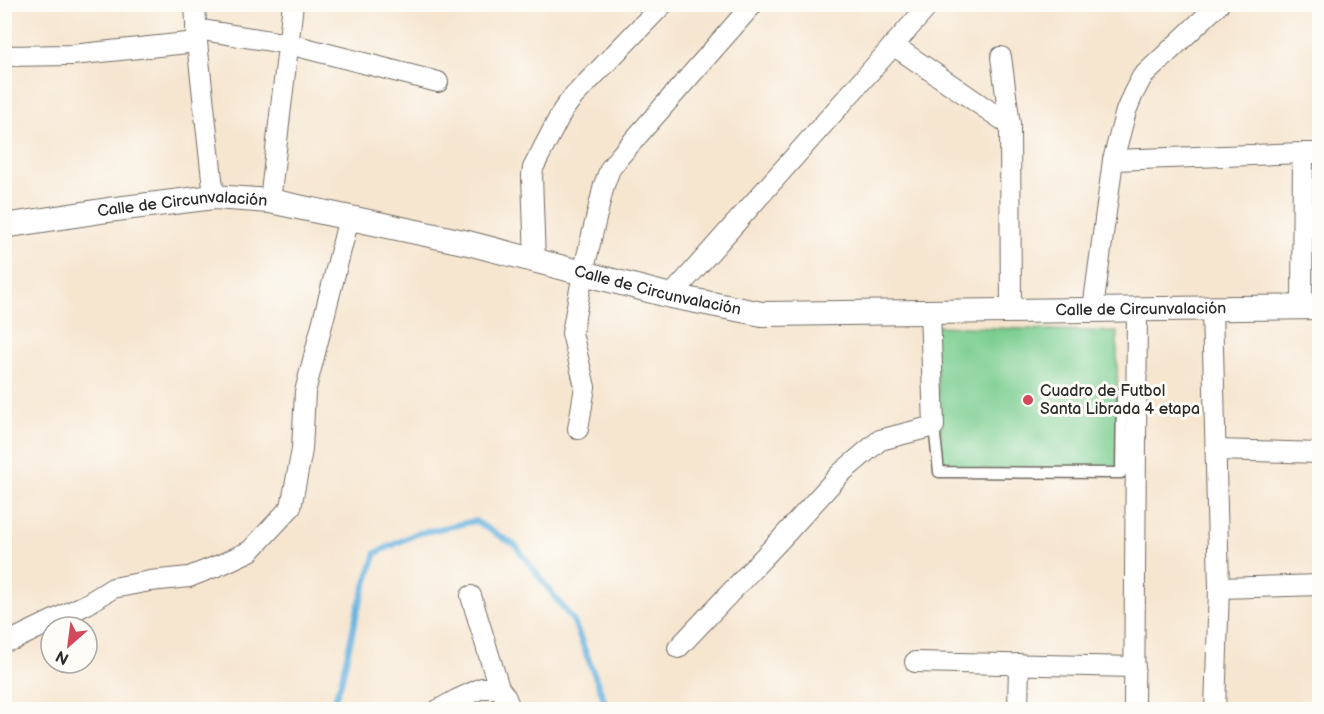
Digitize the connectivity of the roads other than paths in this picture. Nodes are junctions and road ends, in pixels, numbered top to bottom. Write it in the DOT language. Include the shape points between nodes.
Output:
graph roads {
  1 [pos="195,4"];
  2 [pos="293,4"];
  3 [pos="663,4"];
  4 [pos="753,4"];
  5 [pos="930,4"];
  6 [pos="1219,4"];
  7 [pos="197,36"];
  8 [pos="290,44"];
  9 [pos="893,45"];
  10 [pos="4,56"];
  11 [pos="1001,57"];
  12 [pos="438,82"];
  13 [pos="1010,125"];
  14 [pos="1311,153"];
  15 [pos="1113,160"];
  16 [pos="214,197"];
  17 [pos="270,201"];
  18 [pos="349,218"];
  19 [pos="4,226"];
  20 [pos="535,261"];
  21 [pos="583,273"];
  22 [pos="671,296"];
  23 [pos="1311,307"];
  24 [pos="1212,308"];
  25 [pos="1093,309"];
  26 [pos="1137,309"];
  27 [pos="930,311"];
  28 [pos="1011,311"];
  29 [pos="1122,393"];
  30 [pos="934,426"];
  31 [pos="578,429"];
  32 [pos="1216,450"];
  33 [pos="1320,453"];
  34 [pos="1320,585"];
  35 [pos="1219,588"];
  36 [pos="471,596"];
  37 [pos="4,642"];
  38 [pos="678,648"];
  39 [pos="915,662"];
  40 [pos="1019,664"];
  41 [pos="1135,667"];
  42 [pos="499,688"];
  43 [pos="438,710"];
  44 [pos="511,710"];
  45 [pos="1018,710"];
  46 [pos="1134,710"];
  47 [pos="1215,710"];
  1 -- 7 [label="street"];
  2 -- 8 [label="street"];
  3 -- 20 [label="street" via="573,97 536,161 532,176"];
  4 -- 21 [label="street" via="610,169"];
  5 -- 9 [label="street"];
  6 -- 15 [label="street" via="1142,77 1126,111"];
  7 -- 8 [label="street"];
  7 -- 10 [label="street" via="72,55"];
  7 -- 16 [label="street"];
  8 -- 12 [label="street"];
  8 -- 17 [label="street"];
  9 -- 13 [label="street"];
  9 -- 22 [label="street"];
  11 -- 13 [label="street"];
  13 -- 28 [label="street"];
  14 -- 15 [label="street"];
  14 -- 23 [label="street"];
  15 -- 25 [label="street"];
  16 -- 17 [label="street, Calle de Circunvalación"];
  16 -- 19 [label="street, Calle de Circunvalación"];
  17 -- 18 [label="street, Calle de Circunvalación"];
  18 -- 20 [label="street, Calle de Circunvalación"];
  18 -- 37 [label="street" via="305,392 302,450 291,507 250,550 222,564 189,577 113,588"];
  20 -- 21 [label="street, Calle de Circunvalación"];
  21 -- 22 [label="street, Calle de Circunvalación"];
  21 -- 31 [label="street" via="572,333 585,387"];
  22 -- 27 [label="street, Calle de Circunvalación" via="762,314"];
  23 -- 24 [label="street, Calle de Circunvalación"];
  24 -- 26 [label="street, Calle de Circunvalación"];
  24 -- 32 [label="street"];
  25 -- 26 [label="street, Calle de Circunvalación"];
  25 -- 28 [label="street, Calle de Circunvalación"];
  26 -- 41 [label="street"];
  27 -- 28 [label="street, Calle de Circunvalación"];
  27 -- 30 [label="street"];
  29 -- 30 [label="lane" via="1121,473 939,472"];
  30 -- 38 [label="street" via="880,440 841,473"];
  32 -- 33 [label="street"];
  32 -- 35 [label="street"];
  34 -- 35 [label="street"];
  35 -- 47 [label="street"];
  36 -- 42 [label="street"];
  39 -- 40 [label="street"];
  40 -- 41 [label="street"];
  40 -- 45 [label="street"];
  41 -- 46 [label="street"];
  42 -- 43 [label="street" via="482,688"];
  42 -- 44 [label="street"];
}
